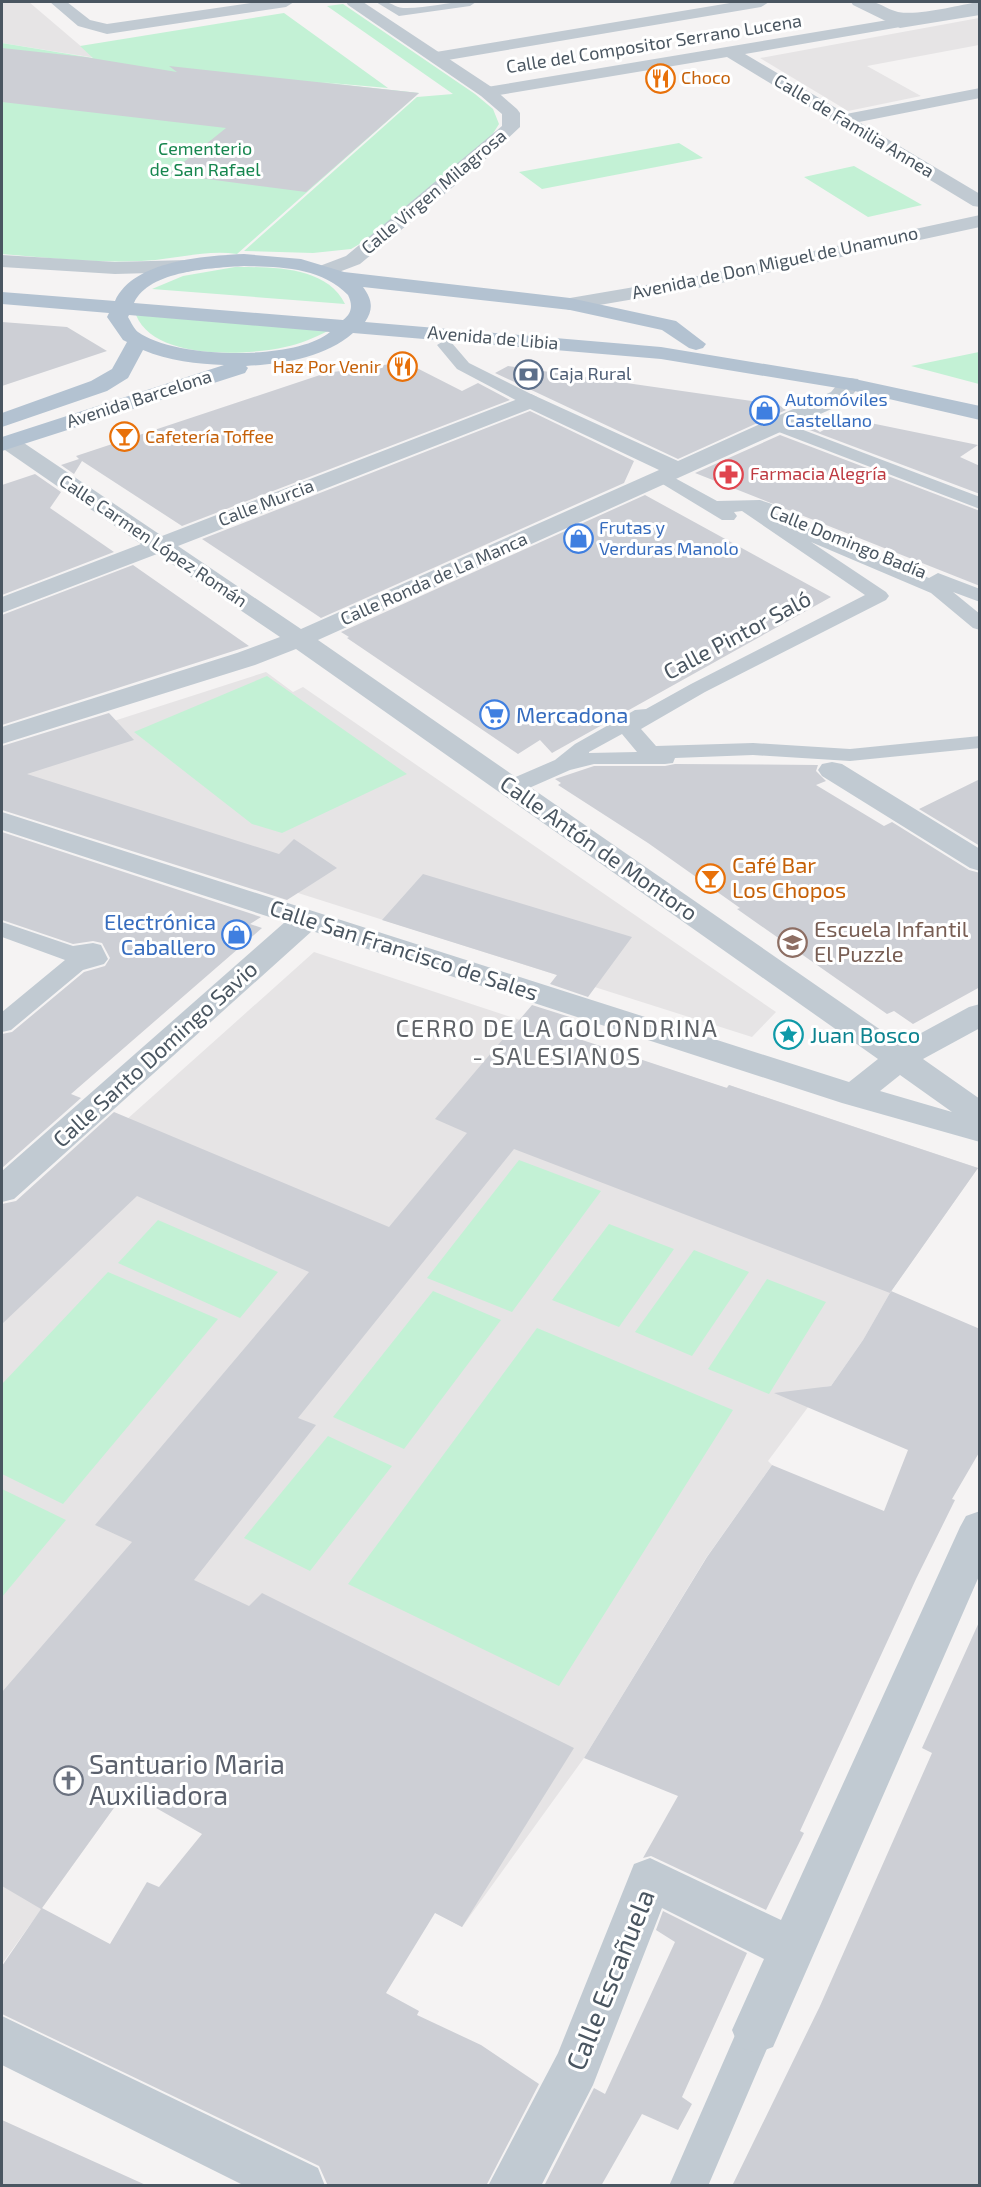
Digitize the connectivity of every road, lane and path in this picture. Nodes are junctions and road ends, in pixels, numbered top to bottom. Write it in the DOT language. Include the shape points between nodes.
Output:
graph roads {
  1 [pos="58,2"];
  2 [pos="210,2"];
  3 [pos="286,2"];
  4 [pos="353,2"];
  5 [pos="382,2"];
  6 [pos="470,2"];
  7 [pos="761,2"];
  8 [pos="858,2"];
  9 [pos="868,2"];
  10 [pos="980,5"];
  11 [pos="616,9"];
  12 [pos="980,10"];
  13 [pos="224,12"];
  14 [pos="638,22"];
  15 [pos="900,23"];
  16 [pos="658,33"];
  17 [pos="435,38"];
  18 [pos="413,42"];
  19 [pos="677,45"];
  20 [pos="729,51"];
  21 [pos="697,56"];
  22 [pos="436,57"];
  23 [pos="487,92"];
  24 [pos="980,93"];
  25 [pos="842,120"];
  26 [pos="980,202"];
  27 [pos="974,226"];
  28 [pos="2,261"];
  29 [pos="187,266"];
  30 [pos="332,274"];
  31 [pos="2,284"];
  32 [pos="2,298"];
  33 [pos="123,301"];
  34 [pos="570,304"];
  35 [pos="356,319"];
  36 [pos="138,341"];
  37 [pos="696,344"];
  38 [pos="445,345"];
  39 [pos="277,357"];
  40 [pos="850,384"];
  41 [pos="980,398"];
  42 [pos="531,401"];
  43 [pos="980,413"];
  44 [pos="777,425"];
  45 [pos="3,435"];
  46 [pos="669,473"];
  47 [pos="980,504"];
  48 [pos="713,507"];
  49 [pos="158,545"];
  50 [pos="980,596"];
  51 [pos="861,597"];
  52 [pos="2,606"];
  53 [pos="980,624"];
  54 [pos="299,639"];
  55 [pos="2,736"];
  56 [pos="980,742"];
  57 [pos="980,750"];
  58 [pos="563,765"];
  59 [pos="832,770"];
  60 [pos="512,787"];
  61 [pos="2,821"];
  62 [pos="980,862"];
  63 [pos="308,918"];
  64 [pos="2,929"];
  65 [pos="980,1014"];
  66 [pos="2,1024"];
  67 [pos="900,1058"];
  68 [pos="854,1095"];
  69 [pos="980,1115"];
  70 [pos="980,1131"];
  71 [pos="2,1191"];
  72 [pos="980,1527"];
  73 [pos="791,1948"];
  74 [pos="756,2030"];
  75 [pos="2,2040"];
  76 [pos="286,2182"];
  77 [pos="513,2186"];
  78 [pos="688,2186"];
  1 -- 13 [label="street" via="84,23 107,29"];
  2 -- 13 [label="street"];
  3 -- 13 [label="street"];
  4 -- 18 [label="street, Calle Virgen Milagrosa"];
  5 -- 6 [label="street" via="399,12"];
  7 -- 14 [label="street"];
  8 -- 15 [label="street"];
  9 -- 10 [label="street" via="895,15 914,16"];
  11 -- 14 [label="street"];
  12 -- 15 [label="street, Calle del Compositor Serrano Lucena"];
  14 -- 16 [label="street"];
  14 -- 22 [label="street"];
  15 -- 20 [label="street, Calle del Compositor Serrano Lucena"];
  17 -- 18 [label="street"];
  18 -- 22 [label="street, Calle Virgen Milagrosa"];
  19 -- 21 [label="street"];
  20 -- 21 [label="street, Calle del Compositor Serrano Lucena"];
  20 -- 25 [label="street, Calle de Familia Annea"];
  21 -- 23 [label="street, Calle del Compositor Serrano Lucena"];
  22 -- 23 [label="street, Calle Virgen Milagrosa"];
  23 -- 30 [label="street, Calle Virgen Milagrosa" via="511,113 511,127"];
  24 -- 25 [label="street"];
  25 -- 26 [label="street, Calle de Familia Annea"];
  27 -- 34 [label="street, Avenida de Don Miguel de Unamuno"];
  28 -- 29 [label="street" via="106,268"];
  29 -- 30 [label="main road, Avenida de Libia" via="273,260"];
  29 -- 33 [label="main road, Avenida de Libia" via="152,278"];
  30 -- 34 [label="main road, Avenida de Libia"];
  30 -- 35 [label="main road" via="354,288 361,300"];
  31 -- 33 [label="main road, Avenida de Libia"];
  32 -- 33 [label="main road, Avenida de Libia"];
  33 -- 35 [label="main road, Avenida de Libia"];
  33 -- 36 [label="main road" via="119,320"];
  34 -- 37 [label="main road, Avenida de Libia" via="669,325"];
  35 -- 37 [label="main road, Avenida de Libia"];
  35 -- 39 [label="main road" via="334,339"];
  35 -- 40 [label="main road, Avenida de Libia" via="661,352"];
  36 -- 39 [label="main road" via="167,352 214,360"];
  36 -- 45 [label="main road, Avenida Barcelona" via="120,373"];
  37 -- 41 [label="main road, Avenida de Libia" via="879,375"];
  38 -- 42 [label="street, Calle Domingo Badía" via="463,366"];
  39 -- 45 [label="main road, Avenida Barcelona"];
  40 -- 43 [label="main road, Avenida de Libia"];
  40 -- 44 [label="street, Calle Ronda de La Manca" via="839,397"];
  42 -- 46 [label="street, Calle Domingo Badía"];
  42 -- 49 [label="street, Calle Murcia"];
  44 -- 46 [label="street, Calle Ronda de La Manca"];
  44 -- 47 [label="street"];
  45 -- 49 [label="street, Calle Carmen López Román"];
  46 -- 48 [label="street, Calle Domingo Badía"];
  46 -- 54 [label="street, Calle Ronda de La Manca"];
  48 -- 50 [label="street, Calle Domingo Badía" via="760,505"];
  48 -- 51 [label="street, Calle Domingo Badía"];
  49 -- 52 [label="street, Calle Murcia"];
  49 -- 54 [label="street, Calle Carmen López Román"];
  51 -- 58 [label="street, Calle Pintor Saló" via="777,642 766,642 582,748"];
  53 -- 56 [label="street" via="938,589 750,509 879,596 628,728 650,753 753,749 850,755"];
  54 -- 55 [label="street, Calle Ronda de La Manca"];
  54 -- 60 [label="street, Calle Antón de Montoro"];
  57 -- 59 [label="street"];
  58 -- 59 [label="street" via="594,758 793,757"];
  58 -- 60 [label="street, Calle Pintor Saló"];
  59 -- 62 [label="street"];
  60 -- 67 [label="street, Calle Antón de Montoro"];
  61 -- 63 [label="street, Calle San Francisco de Sales"];
  63 -- 68 [label="street, Calle San Francisco de Sales"];
  63 -- 71 [label="street, Calle Santo Domingo Savio"];
  64 -- 66 [label="street" via="72,954 93,951 96,959 75,964"];
  65 -- 67 [label="street"];
  67 -- 68 [label="street"];
  67 -- 69 [label="street, Calle Antón de Montoro"];
  68 -- 70 [label="street, Calle San Francisco de Sales"];
  72 -- 73 [label="street"];
  73 -- 74 [label="street"];
  73 -- 77 [label="street, Calle Escañuela" via="650,1879 576,2068"];
  74 -- 78 [label="street"];
  75 -- 76 [label="street"];
}
